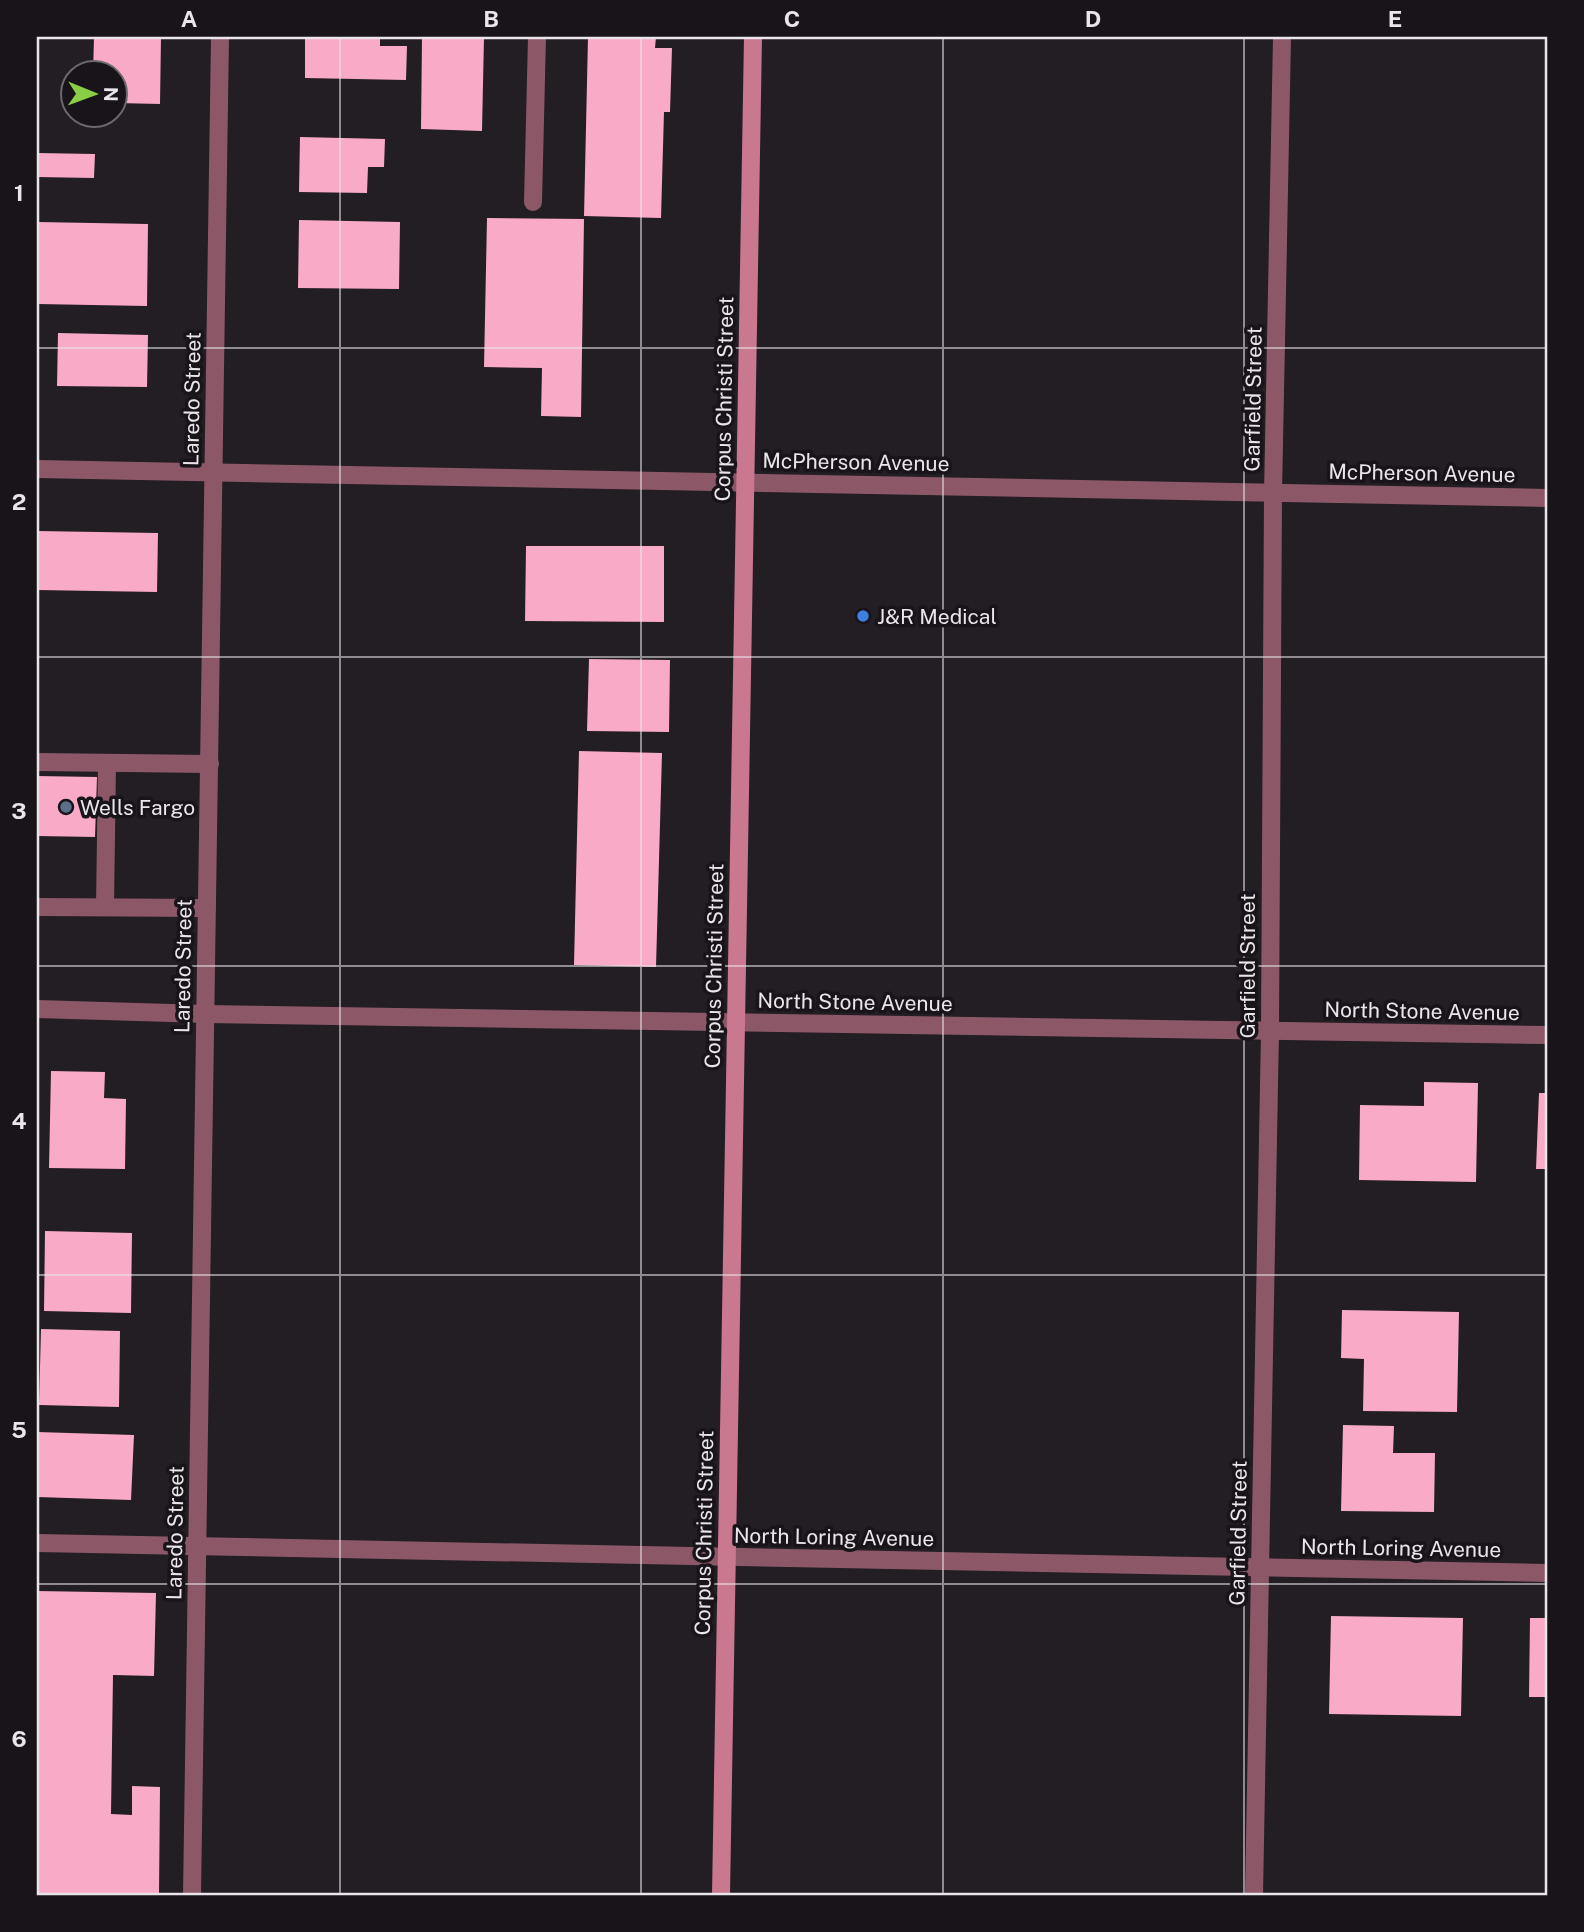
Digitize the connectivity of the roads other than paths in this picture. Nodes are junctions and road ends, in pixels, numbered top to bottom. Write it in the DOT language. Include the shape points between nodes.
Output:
graph roads {
  1 [pos="220,37"];
  2 [pos="537,37"];
  3 [pos="753,37"];
  4 [pos="1282,37"];
  5 [pos="533,202"];
  6 [pos="37,469"];
  7 [pos="214,471"];
  8 [pos="745,482"];
  9 [pos="1273,494"];
  10 [pos="1547,498"];
  11 [pos="37,762"];
  12 [pos="107,763"];
  13 [pos="209,764"];
  14 [pos="37,907"];
  15 [pos="105,907"];
  16 [pos="207,908"];
  17 [pos="37,1009"];
  18 [pos="205,1014"];
  19 [pos="736,1023"];
  20 [pos="1270,1031"];
  21 [pos="1547,1035"];
  22 [pos="37,1544"];
  23 [pos="197,1546"];
  24 [pos="727,1557"];
  25 [pos="1260,1568"];
  26 [pos="1547,1573"];
  27 [pos="192,1895"];
  28 [pos="721,1895"];
  29 [pos="1254,1895"];
  1 -- 7 [label="street, Laredo Street"];
  2 -- 5 [label="street"];
  3 -- 8 [label="main road, Corpus Christi Street"];
  4 -- 9 [label="street, Garfield Street"];
  6 -- 7 [label="street, McPherson Avenue"];
  7 -- 8 [label="street, McPherson Avenue"];
  7 -- 13 [label="street, Laredo Street"];
  8 -- 9 [label="street, McPherson Avenue"];
  8 -- 19 [label="main road, Corpus Christi Street"];
  9 -- 10 [label="street, McPherson Avenue"];
  9 -- 20 [label="street, Garfield Street"];
  11 -- 12 [label="street"];
  12 -- 13 [label="street"];
  12 -- 15 [label="street"];
  13 -- 16 [label="street, Laredo Street"];
  14 -- 15 [label="street"];
  15 -- 16 [label="street"];
  16 -- 18 [label="street, Laredo Street"];
  17 -- 18 [label="street, North Stone Avenue"];
  18 -- 19 [label="street, North Stone Avenue"];
  18 -- 23 [label="street, Laredo Street"];
  19 -- 20 [label="street, North Stone Avenue"];
  19 -- 24 [label="main road, Corpus Christi Street"];
  20 -- 21 [label="street, North Stone Avenue"];
  20 -- 25 [label="street, Garfield Street"];
  22 -- 23 [label="street, North Loring Avenue"];
  23 -- 24 [label="street, North Loring Avenue"];
  23 -- 27 [label="street, Laredo Street"];
  24 -- 25 [label="street, North Loring Avenue"];
  24 -- 28 [label="main road, Corpus Christi Street"];
  25 -- 26 [label="street, North Loring Avenue"];
  25 -- 29 [label="street, Garfield Street"];
}
